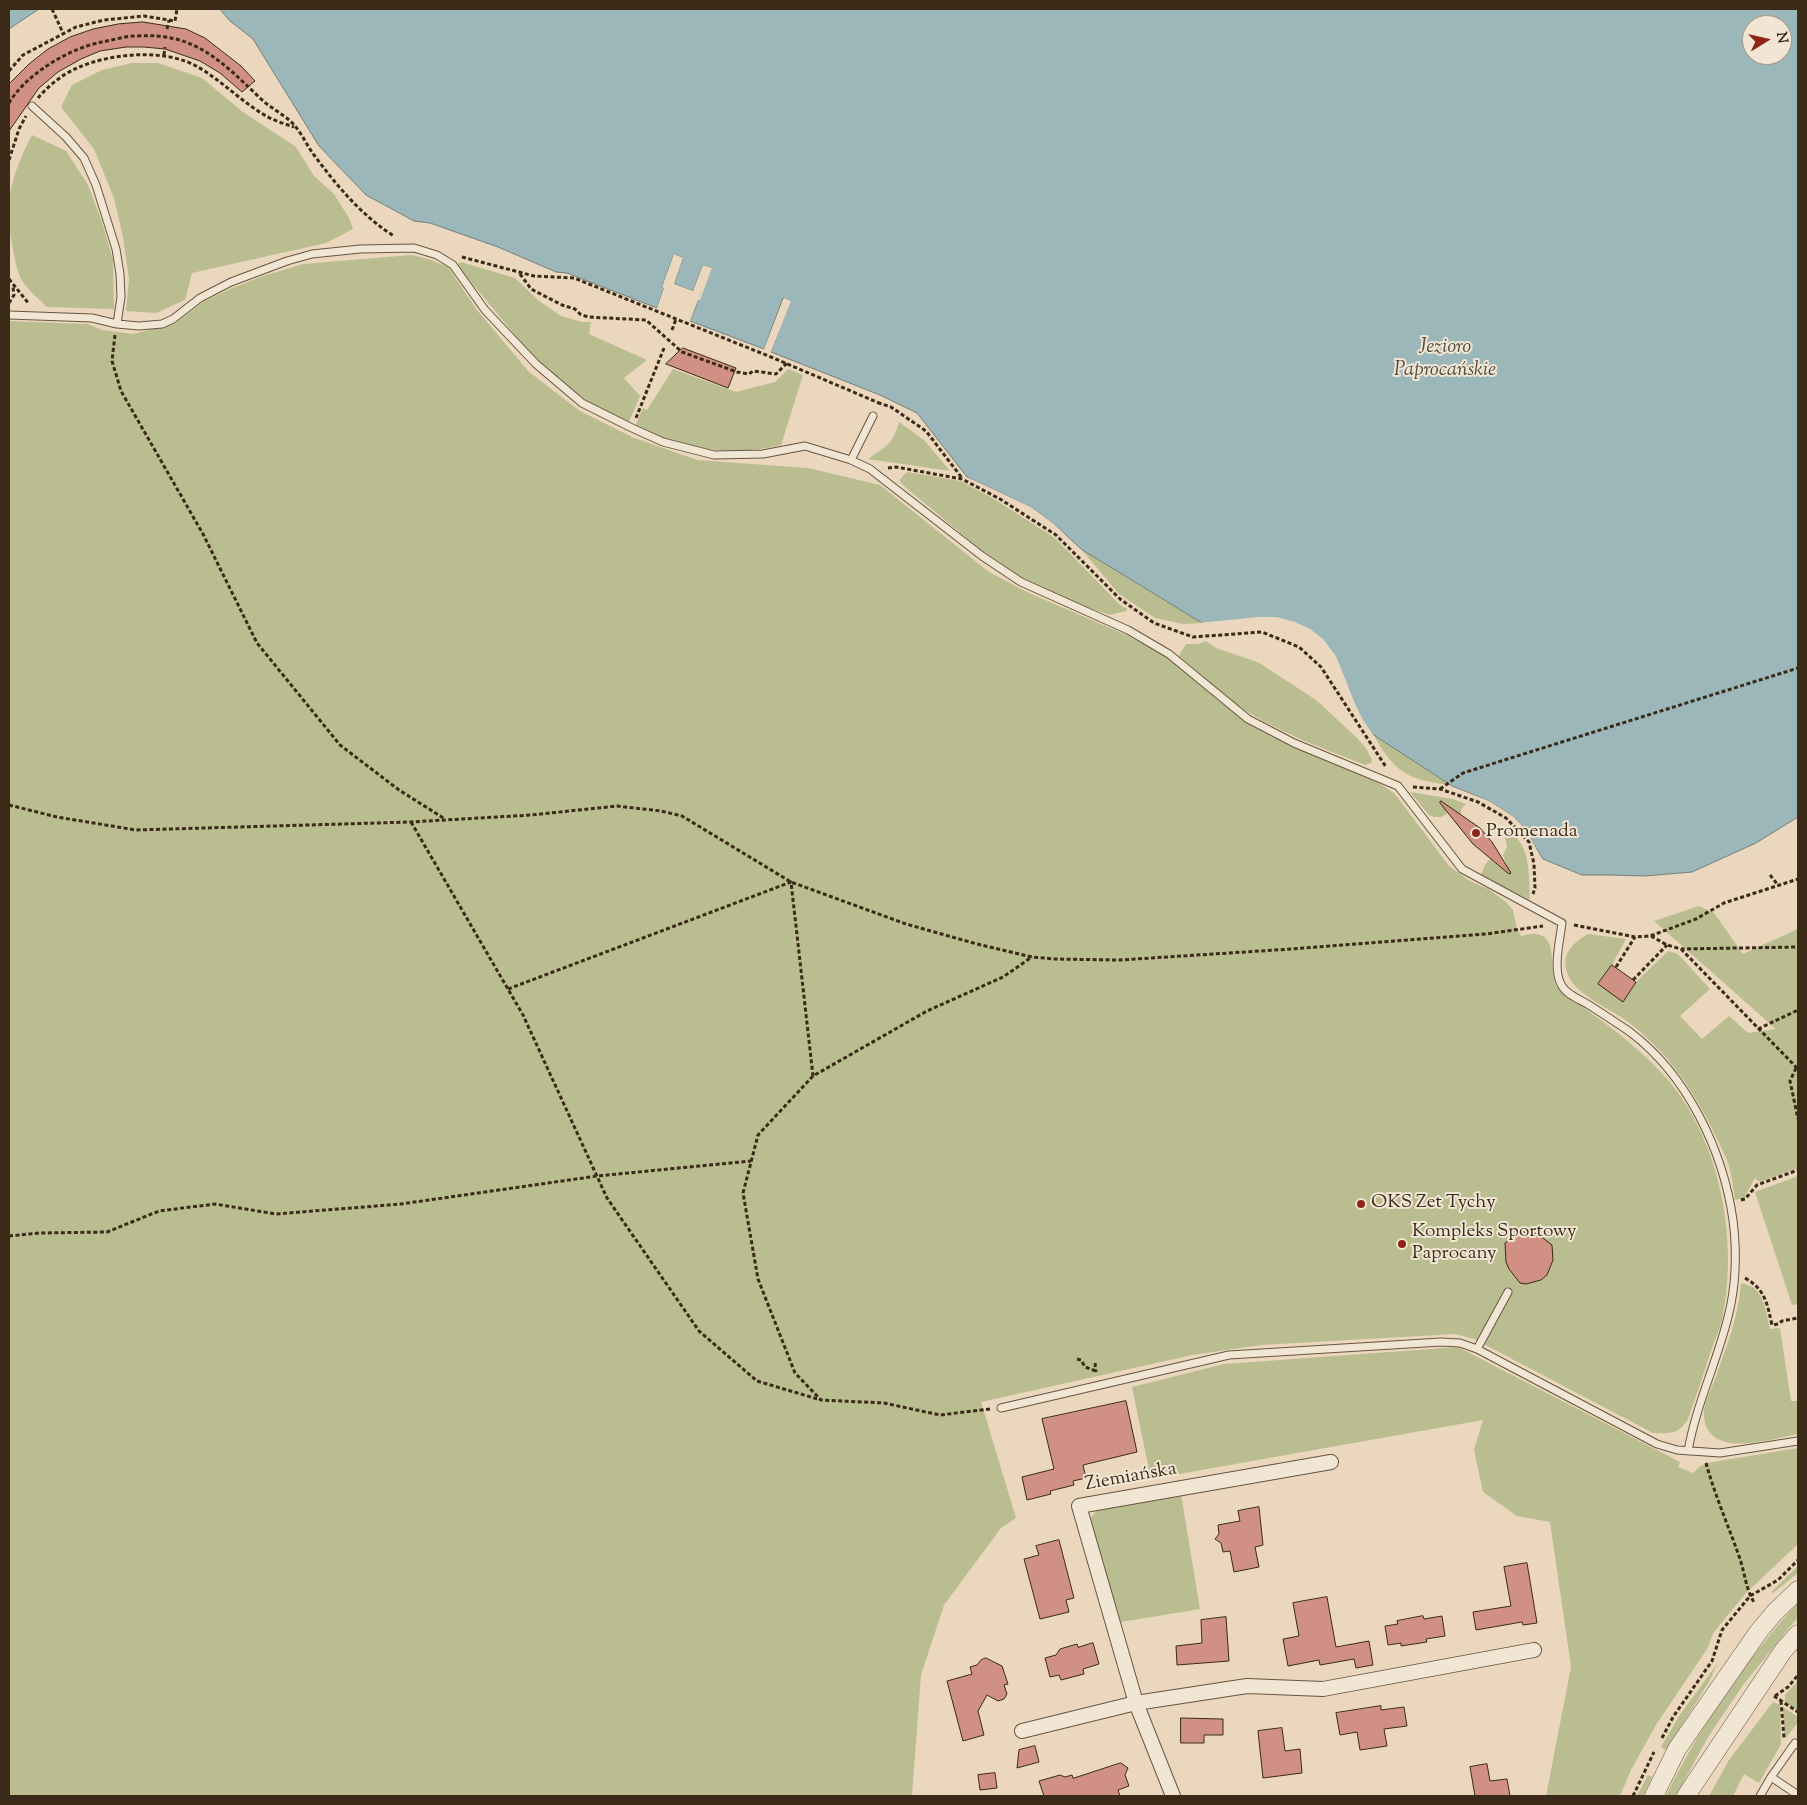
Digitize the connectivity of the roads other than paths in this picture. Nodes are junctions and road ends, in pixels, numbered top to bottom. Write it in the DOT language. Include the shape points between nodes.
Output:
graph roads {
  1 [pos="32,106"];
  2 [pos="9,315"];
  3 [pos="117,324"];
  4 [pos="874,416"];
  5 [pos="851,460"];
  6 [pos="1508,1292"];
  7 [pos="1477,1349"];
  8 [pos="1001,1408"];
  9 [pos="1798,1441"];
  10 [pos="1688,1451"];
  11 [pos="1331,1462"];
  12 [pos="1798,1590"];
  13 [pos="1798,1634"];
  14 [pos="1534,1650"];
  15 [pos="1136,1703"];
  16 [pos="1022,1731"];
  17 [pos="1798,1745"];
  18 [pos="1771,1777"];
  19 [pos="1798,1795"];
  20 [pos="1173,1796"];
  21 [pos="1654,1796"];
  22 [pos="1686,1796"];
  23 [pos="1760,1796"];
  1 -- 3 [label="lane" via="84,158 96,185 116,249 120,274"];
  2 -- 3 [label="lane" via="92,318"];
  3 -- 5 [label="lane" via="162,324 231,282 258,270 312,254 414,248 437,255 452,265 486,310 536,364 582,403 632,428 663,442 714,454 763,454 805,446"];
  4 -- 5 [label="lane"];
  5 -- 10 [label="lane" via="870,469 982,556 1021,582 1128,630 1169,654 1248,719 1294,743 1398,786 1462,869 1562,923 1557,971 1562,987 1631,1033 1674,1076 1716,1151 1729,1197 1736,1272 1728,1318 1692,1429"];
  6 -- 7 [label="lane"];
  7 -- 8 [label="lane" via="1460,1343 1441,1342 1230,1355"];
  7 -- 10 [label="lane" via="1657,1444"];
  9 -- 10 [label="lane" via="1720,1453"];
  11 -- 15 [label="street, Ziemiańska" via="1079,1506"];
  12 -- 21 [label="street" via="1759,1632 1677,1749"];
  13 -- 22 [label="street"];
  14 -- 15 [label="street" via="1323,1689 1247,1686"];
  15 -- 16 [label="street"];
  15 -- 20 [label="street, Ziemiańska"];
  17 -- 18 [label="lane" via="1795,1743"];
  18 -- 19 [label="lane"];
  18 -- 23 [label="lane"];
}
